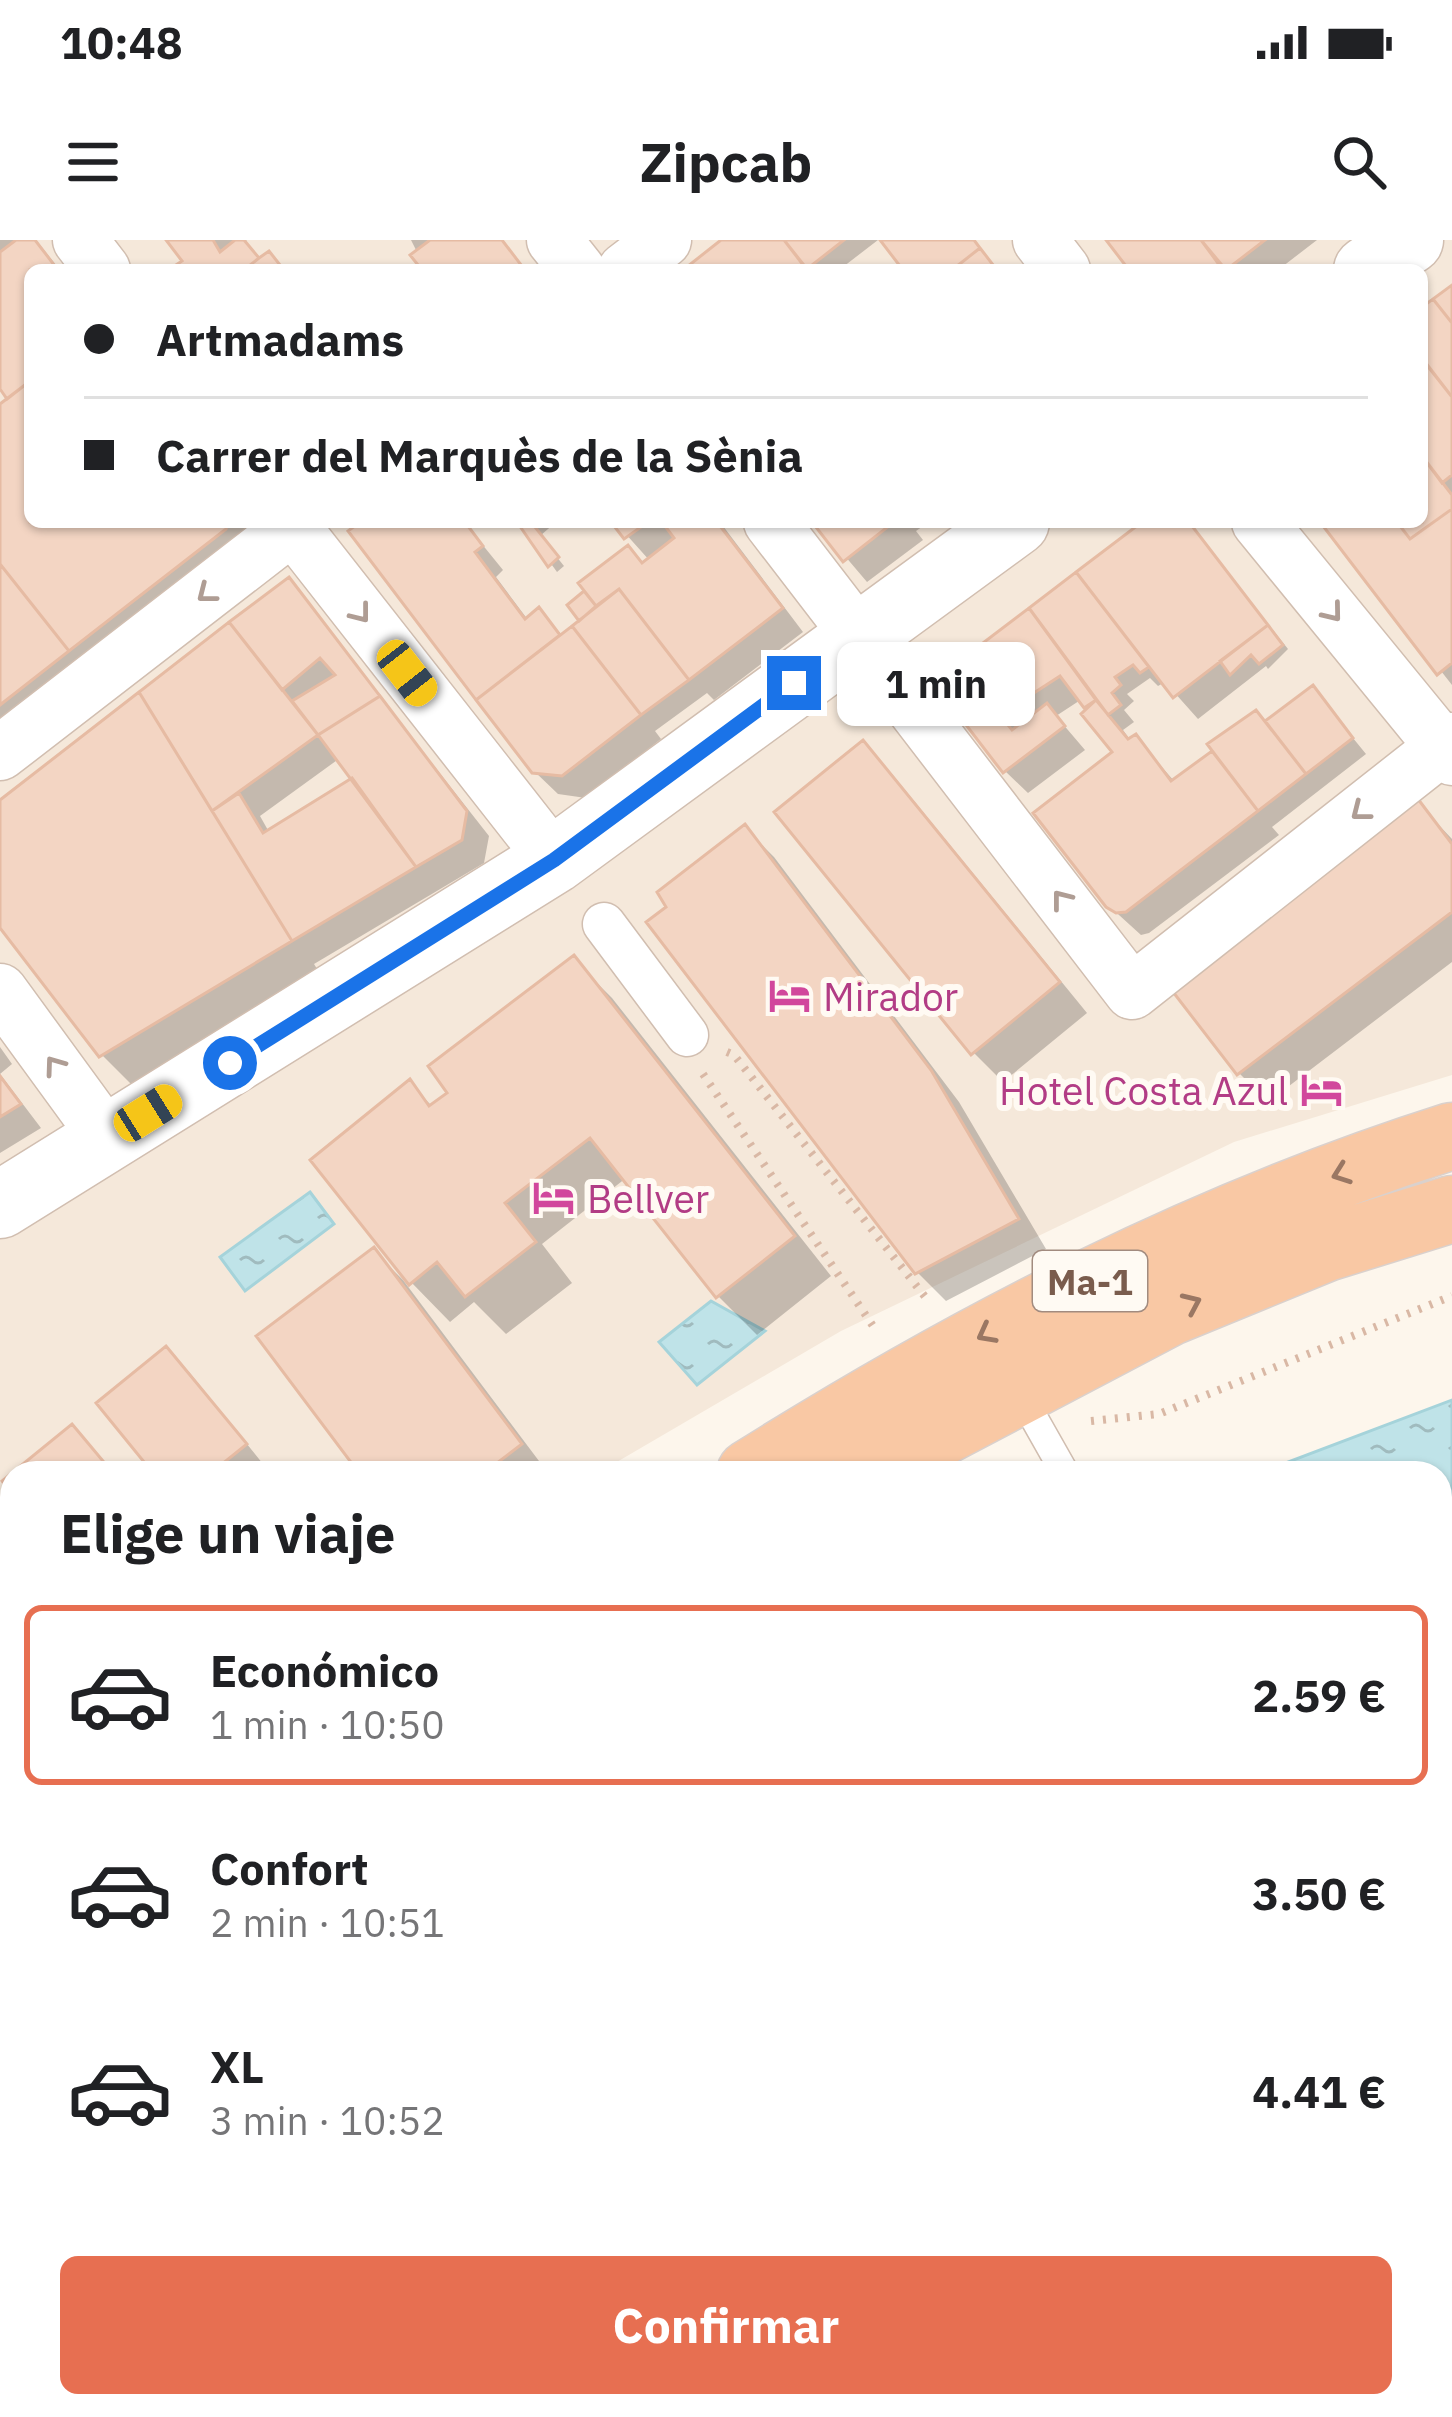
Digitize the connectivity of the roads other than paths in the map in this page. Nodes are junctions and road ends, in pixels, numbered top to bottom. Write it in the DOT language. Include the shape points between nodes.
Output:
graph roads {
  1 [pos="80,240"];
  2 [pos="554,240"];
  3 [pos="664,240"];
  4 [pos="1040,240"];
  5 [pos="1410,240"];
  6 [pos="98,264"];
  7 [pos="573,264"];
  8 [pos="634,264"];
  9 [pos="1058,264"];
  10 [pos="1376,264"];
  11 [pos="288,528"];
  12 [pos="296,528"];
  13 [pos="776,528"];
  14 [pos="1008,528"];
  15 [pos="1264,528"];
  16 [pos="859,637"];
  17 [pos="1449,748"];
  18 [pos="0,753"];
  19 [pos="554,860"];
  20 [pos="604,924"];
  21 [pos="0,992"];
  22 [pos="687,1035"];
  23 [pos="1452,1136"];
  24 [pos="108,1138"];
  25 [pos="0,1205"];
  26 [pos="1452,1209"];
  27 [pos="1030,1412"];
  28 [pos="770,1461"];
  29 [pos="897,1461"];
  30 [pos="1058,1461"];
  1 -- 6 [label="street"];
  2 -- 7 [label="street"];
  3 -- 8 [label="street"];
  4 -- 9 [label="street"];
  5 -- 10 [label="street"];
  11 -- 18 [label="street, one-way"];
  12 -- 19 [label="street, one-way"];
  13 -- 16 [label="street"];
  14 -- 16 [label="street"];
  15 -- 17 [label="street, one-way"];
  17 -- 16 [label="street, one-way" via="1132,992"];
  16 -- 19 [label="street"];
  19 -- 24 [label="street"];
  20 -- 22 [label="street"];
  24 -- 21 [label="street, one-way"];
  23 -- 28 [label="highway, Ma-1, one-way" via="1295,1192 1068,1292"];
  24 -- 25 [label="street"];
  27 -- 26 [label="highway, Ma-1, one-way" via="1119,1336 1326,1248"];
  27 -- 29 [label="highway, Ma-1"];
  27 -- 30 [label="lane"];
}
